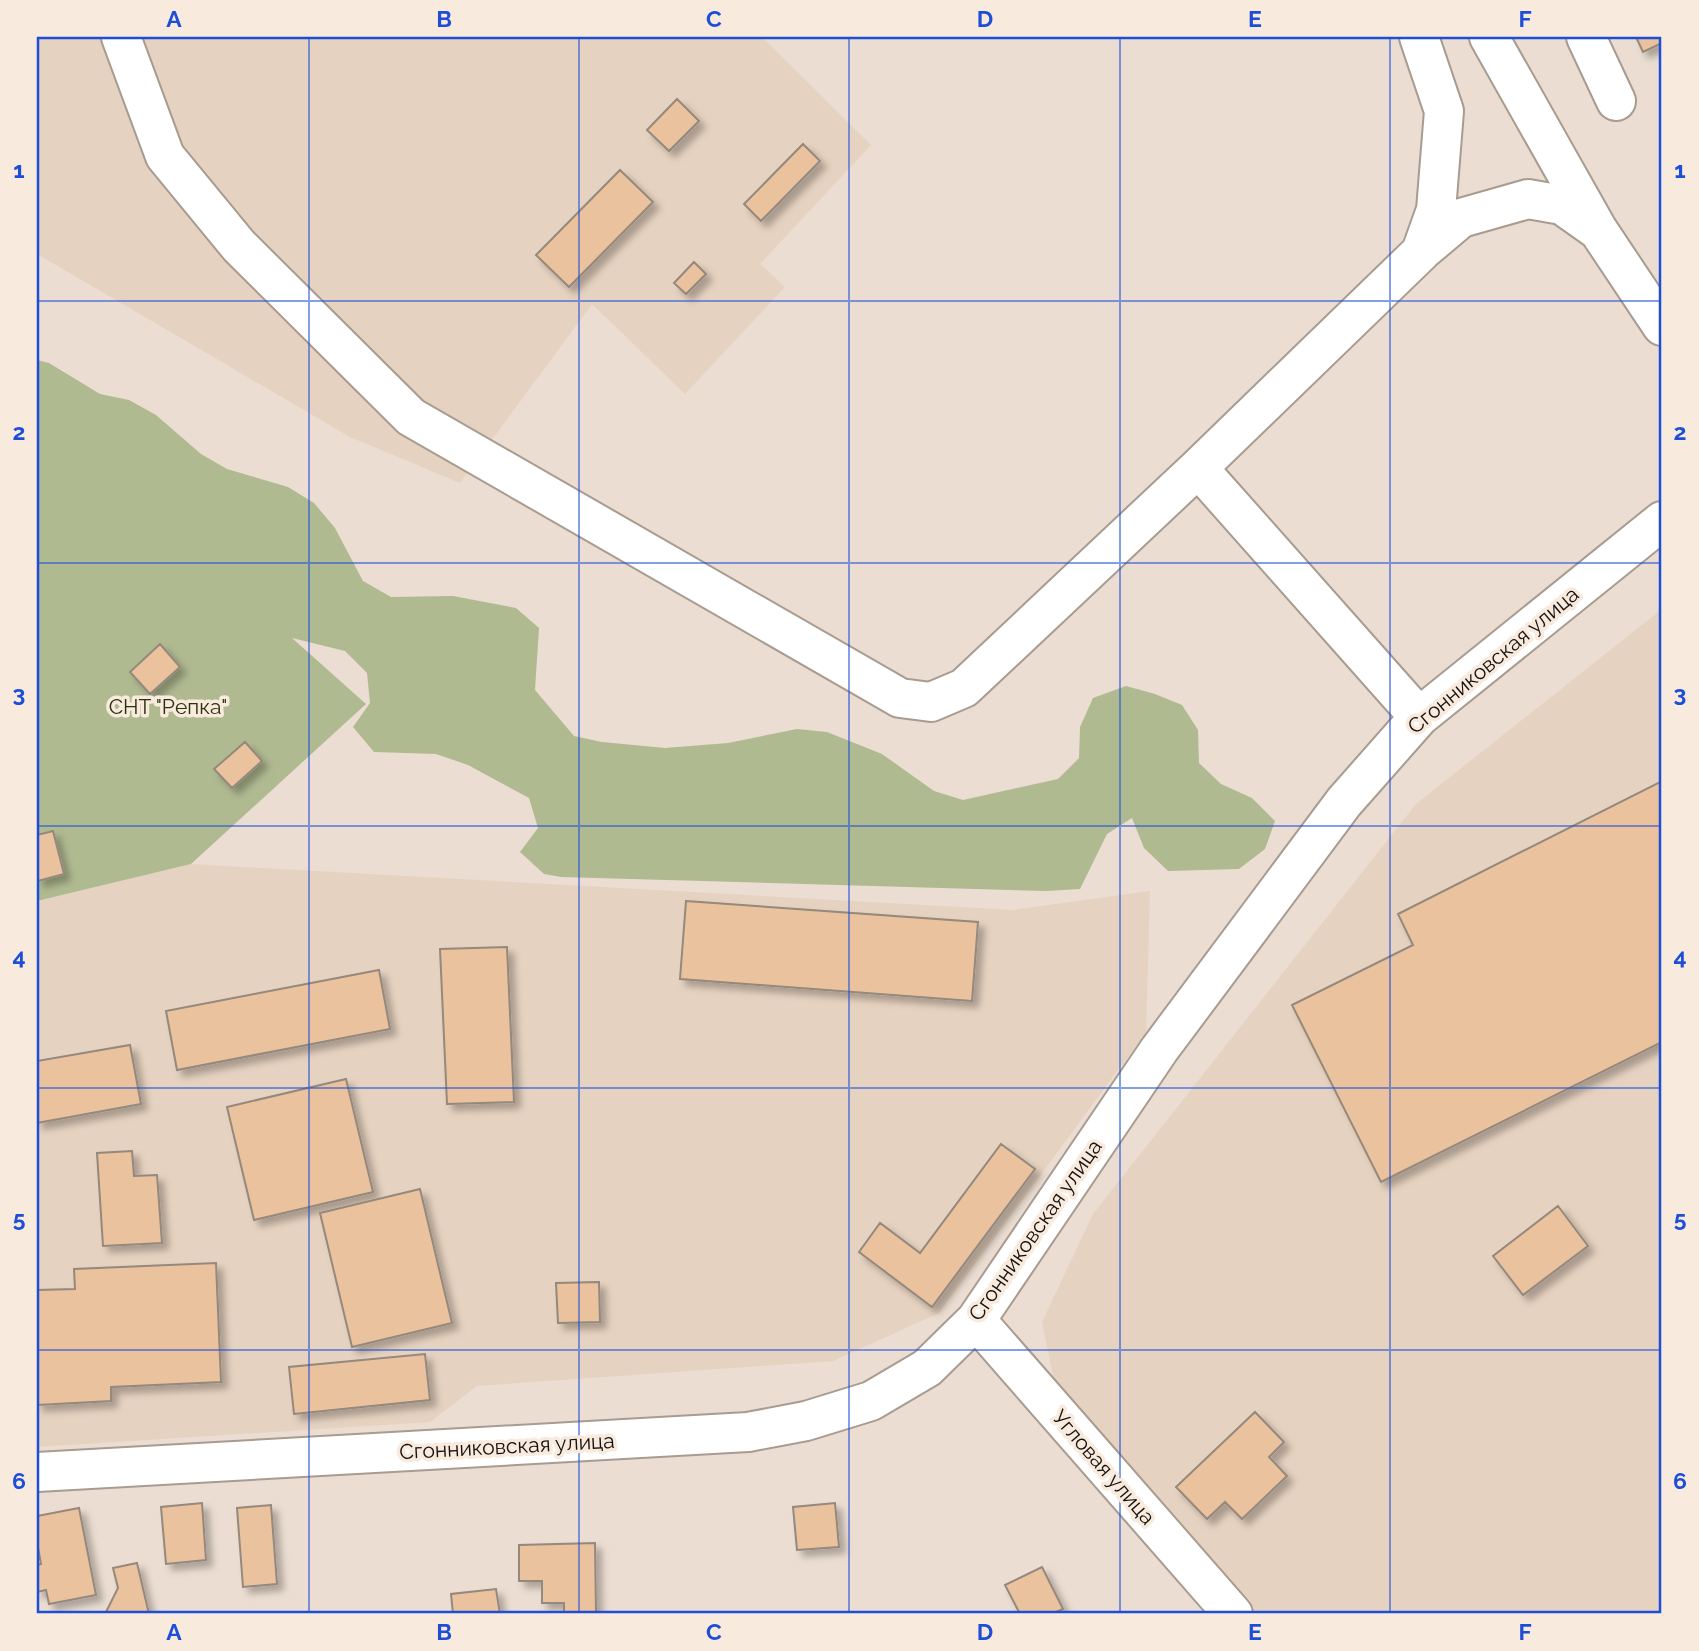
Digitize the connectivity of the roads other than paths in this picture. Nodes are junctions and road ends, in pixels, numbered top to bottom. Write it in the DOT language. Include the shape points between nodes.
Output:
graph roads {
  1 [pos="121,37"];
  2 [pos="1419,37"];
  3 [pos="1489,37"];
  4 [pos="1586,37"];
  5 [pos="1616,101"];
  6 [pos="1598,230"];
  7 [pos="1421,252"];
  8 [pos="1662,326"];
  9 [pos="1198,468"];
  10 [pos="1662,521"];
  11 [pos="1419,717"];
  12 [pos="976,1320"];
  13 [pos="37,1472"];
  14 [pos="1233,1614"];
  1 -- 9 [label="street" via="165,156 239,246 411,417 900,698 931,702 964,688"];
  2 -- 7 [label="street" via="1444,111 1436,210"];
  3 -- 6 [label="street"];
  4 -- 5 [label="street"];
  6 -- 7 [label="street" via="1562,205 1528,199 1461,218"];
  6 -- 8 [label="street"];
  7 -- 9 [label="street"];
  9 -- 11 [label="street"];
  10 -- 11 [label="street, Сгонниковская улица"];
  11 -- 12 [label="street, Сгонниковская улица" via="1344,802 1159,1050"];
  12 -- 13 [label="street, Сгонниковская улица" via="926,1368 871,1401 806,1421 748,1432"];
  12 -- 14 [label="street, Угловая улица"];
}
